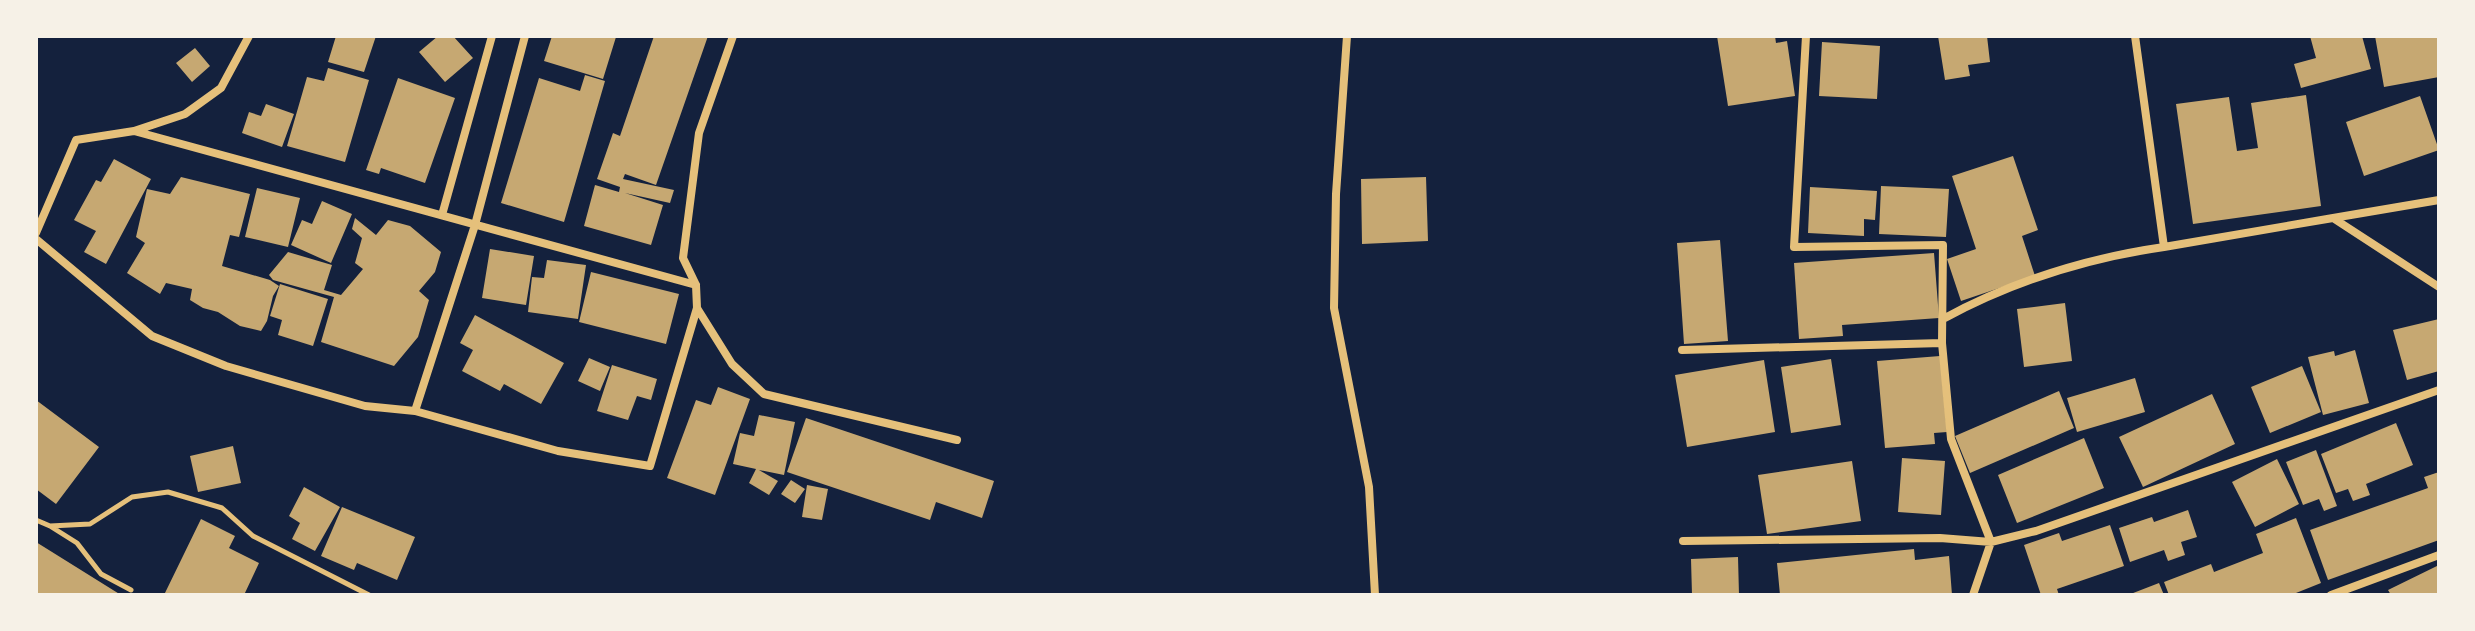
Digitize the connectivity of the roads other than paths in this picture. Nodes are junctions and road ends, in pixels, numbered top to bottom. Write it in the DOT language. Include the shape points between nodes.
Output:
graph roads {
  1 [pos="249,36"];
  2 [pos="492,36"];
  3 [pos="525,36"];
  4 [pos="733,36"];
  5 [pos="1347,36"];
  6 [pos="1806,36"];
  7 [pos="2135,36"];
  8 [pos="134,131"];
  9 [pos="2439,200"];
  10 [pos="442,215"];
  11 [pos="2333,218"];
  12 [pos="475,225"];
  13 [pos="36,236"];
  14 [pos="2164,247"];
  15 [pos="696,285"];
  16 [pos="2439,287"];
  17 [pos="697,308"];
  18 [pos="1943,319"];
  19 [pos="1942,343"];
  20 [pos="1682,350"];
  21 [pos="2439,390"];
  22 [pos="415,411"];
  23 [pos="957,440"];
  24 [pos="1683,541"];
  25 [pos="1991,542"];
  26 [pos="2439,555"];
  27 [pos="1375,595"];
  28 [pos="1973,595"];
  29 [pos="2331,595"];
  1 -- 8 [label="street" via="221,88 185,114"];
  2 -- 10 [label="street"];
  3 -- 12 [label="street"];
  4 -- 15 [label="street" via="699,133 683,258"];
  5 -- 27 [label="street" via="1334,308 1369,487"];
  6 -- 18 [label="street" via="1794,247 1943,245"];
  7 -- 14 [label="street"];
  8 -- 10 [label="street"];
  8 -- 13 [label="street" via="76,140"];
  9 -- 11 [label="street"];
  10 -- 12 [label="street"];
  11 -- 14 [label="street"];
  11 -- 16 [label="street"];
  12 -- 15 [label="street"];
  12 -- 22 [label="street"];
  13 -- 22 [label="street" via="152,336 226,366 365,406"];
  14 -- 18 [label="street" via="2081,262"];
  15 -- 17 [label="street"];
  17 -- 22 [label="street" via="650,466 558,451"];
  17 -- 23 [label="street" via="732,364 764,394"];
  18 -- 19 [label="street"];
  19 -- 20 [label="street"];
  19 -- 25 [label="street" via="1951,439"];
  21 -- 25 [label="street" via="2036,531"];
  24 -- 25 [label="street"];
  25 -- 28 [label="street"];
  26 -- 29 [label="street"];
}
